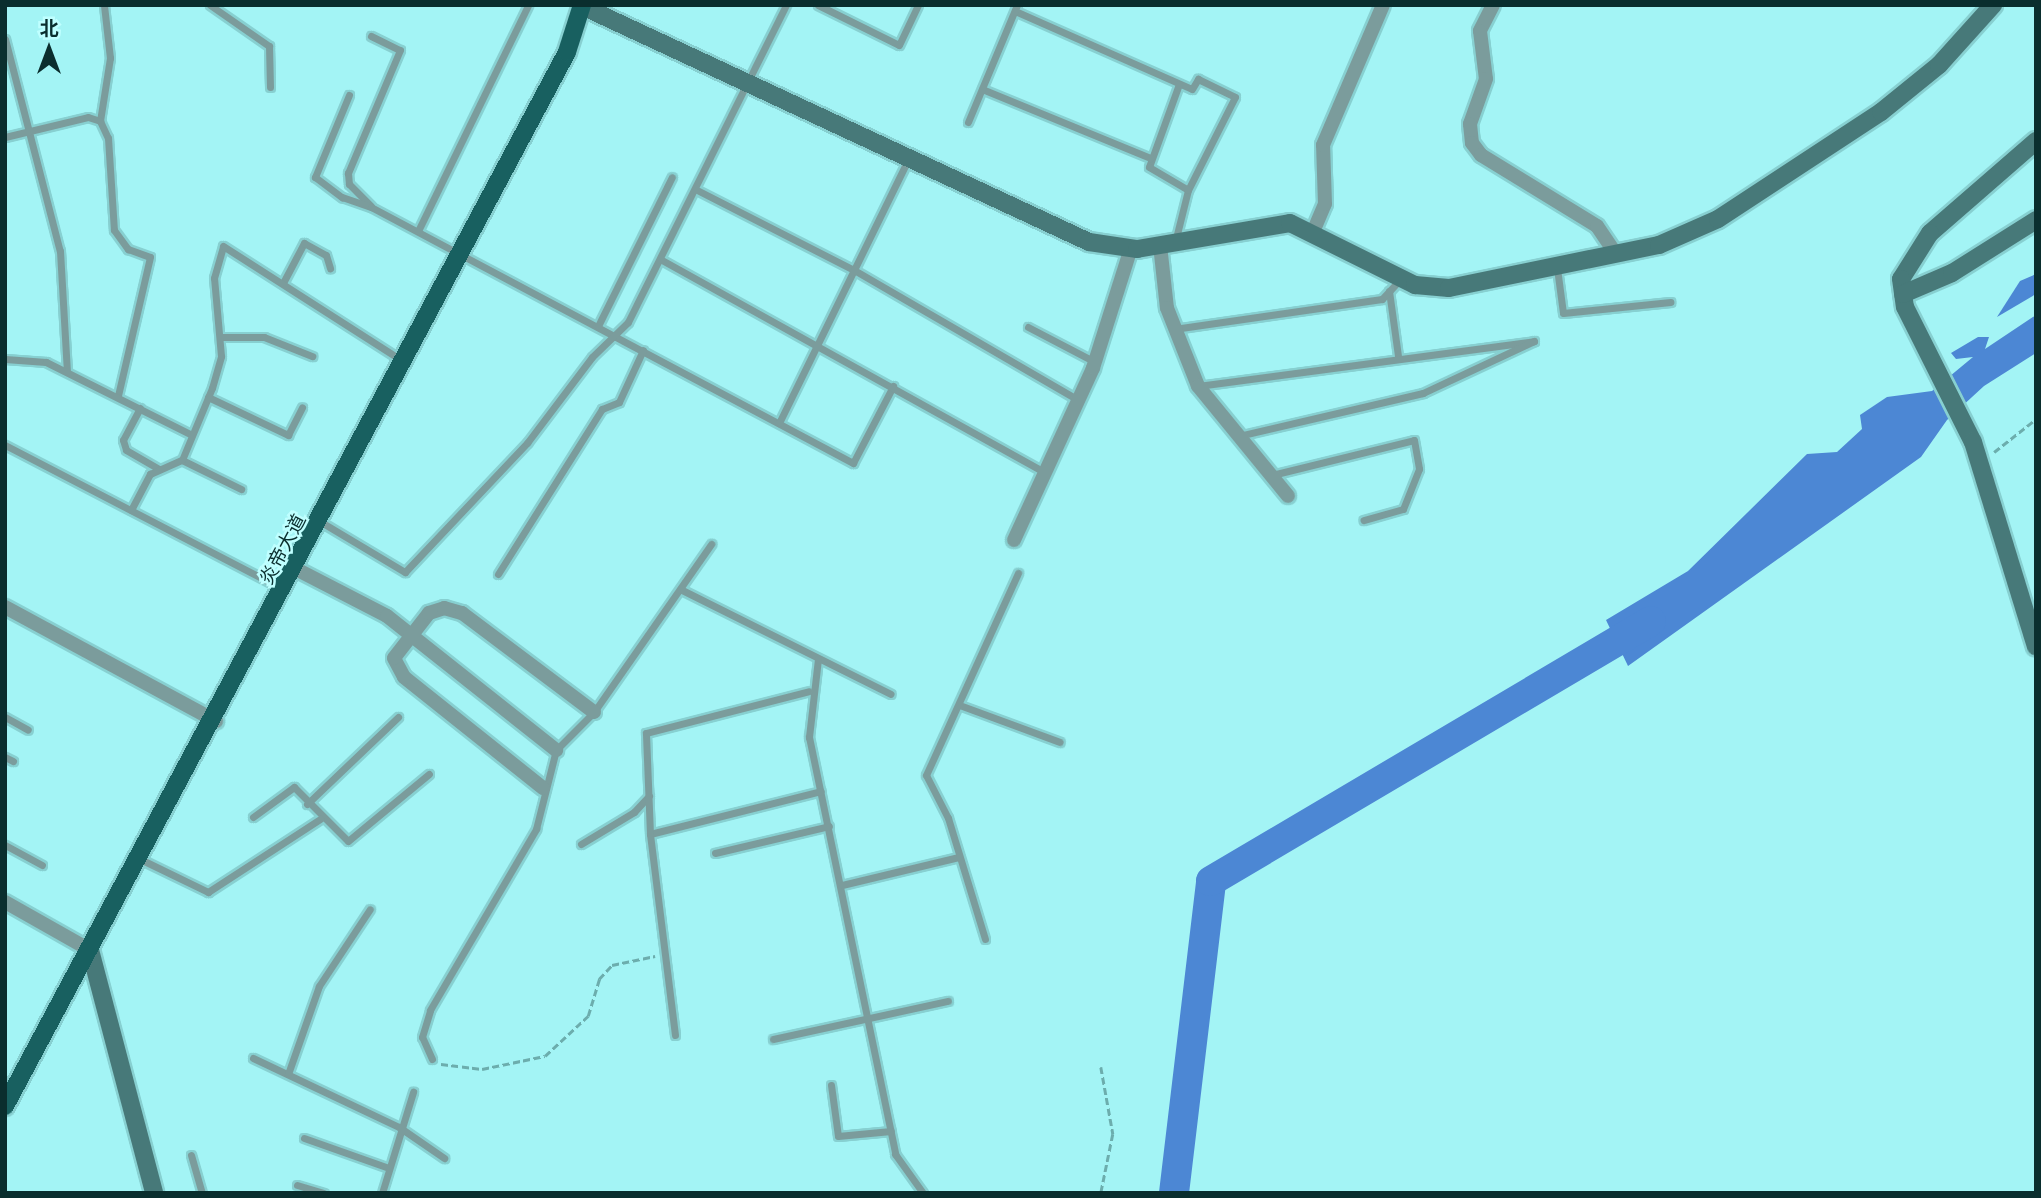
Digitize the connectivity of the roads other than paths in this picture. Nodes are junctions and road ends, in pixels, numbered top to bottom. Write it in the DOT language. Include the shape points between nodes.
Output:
graph roads {
  1 [pos="104,5"];
  2 [pos="210,5"];
  3 [pos="528,5"];
  4 [pos="581,5"];
  5 [pos="786,5"];
  6 [pos="818,5"];
  7 [pos="918,5"];
  8 [pos="1383,5"];
  9 [pos="1493,5"];
  10 [pos="1993,5"];
  11 [pos="1016,8"];
  12 [pos="371,36"];
  13 [pos="5,39"];
  14 [pos="747,84"];
  15 [pos="1179,84"];
  16 [pos="270,87"];
  17 [pos="982,89"];
  18 [pos="349,94"];
  19 [pos="100,121"];
  20 [pos="968,122"];
  21 [pos="30,130"];
  22 [pos="5,137"];
  23 [pos="2036,141"];
  24 [pos="1150,158"];
  25 [pos="908,160"];
  26 [pos="672,177"];
  27 [pos="695,189"];
  28 [pos="1188,190"];
  29 [pos="371,207"];
  30 [pos="2036,220"];
  31 [pos="418,231"];
  32 [pos="1313,232"];
  33 [pos="1168,244"];
  34 [pos="1131,248"];
  35 [pos="1615,253"];
  36 [pos="461,255"];
  37 [pos="660,259"];
  38 [pos="330,268"];
  39 [pos="1557,268"];
  40 [pos="854,270"];
  41 [pos="1402,278"];
  42 [pos="284,281"];
  43 [pos="1389,292"];
  44 [pos="1903,294"];
  45 [pos="1670,302"];
  46 [pos="598,326"];
  47 [pos="1028,327"];
  48 [pos="1173,329"];
  49 [pos="615,335"];
  50 [pos="221,337"];
  51 [pos="818,343"];
  52 [pos="643,350"];
  53 [pos="312,356"];
  54 [pos="1398,356"];
  55 [pos="5,359"];
  56 [pos="1095,362"];
  57 [pos="404,363"];
  58 [pos="67,372"];
  59 [pos="893,386"];
  60 [pos="1198,386"];
  61 [pos="117,396"];
  62 [pos="208,397"];
  63 [pos="1078,400"];
  64 [pos="302,407"];
  65 [pos="140,408"];
  66 [pos="779,423"];
  67 [pos="192,435"];
  68 [pos="1237,436"];
  69 [pos="5,445"];
  70 [pos="182,460"];
  71 [pos="159,469"];
  72 [pos="1045,472"];
  73 [pos="1271,476"];
  74 [pos="241,489"];
  75 [pos="1288,496"];
  76 [pos="131,510"];
  77 [pos="1364,520"];
  78 [pos="321,522"];
  79 [pos="1014,540"];
  80 [pos="711,544"];
  81 [pos="296,569"];
  82 [pos="1018,573"];
  83 [pos="498,574"];
  84 [pos="285,590"];
  85 [pos="682,590"];
  86 [pos="5,607"];
  87 [pos="411,636"];
  88 [pos="2036,647"];
  89 [pos="818,659"];
  90 [pos="809,691"];
  91 [pos="891,694"];
  92 [pos="962,706"];
  93 [pos="594,712"];
  94 [pos="5,717"];
  95 [pos="398,718"];
  96 [pos="216,721"];
  97 [pos="28,730"];
  98 [pos="1060,742"];
  99 [pos="556,750"];
  100 [pos="5,757"];
  101 [pos="13,761"];
  102 [pos="429,774"];
  103 [pos="543,788"];
  104 [pos="821,791"];
  105 [pos="649,795"];
  106 [pos="307,804"];
  107 [pos="253,817"];
  108 [pos="320,819"];
  109 [pos="829,826"];
  110 [pos="650,834"];
  111 [pos="582,844"];
  112 [pos="5,845"];
  113 [pos="715,853"];
  114 [pos="960,857"];
  115 [pos="140,859"];
  116 [pos="42,865"];
  117 [pos="842,885"];
  118 [pos="5,902"];
  119 [pos="370,909"];
  120 [pos="985,939"];
  121 [pos="90,950"];
  122 [pos="948,1001"];
  123 [pos="869,1018"];
  124 [pos="675,1035"];
  125 [pos="773,1039"];
  126 [pos="253,1058"];
  127 [pos="432,1059"];
  128 [pos="288,1074"];
  129 [pos="831,1085"];
  130 [pos="413,1092"];
  131 [pos="5,1106"];
  132 [pos="399,1127"];
  133 [pos="891,1131"];
  134 [pos="304,1138"];
  135 [pos="191,1155"];
  136 [pos="444,1158"];
  137 [pos="386,1167"];
  138 [pos="297,1185"];
  139 [pos="154,1193"];
  140 [pos="202,1193"];
  141 [pos="324,1193"];
  142 [pos="382,1193"];
  143 [pos="923,1193"];
  1 -- 19 [label="lane" via="110,58"];
  2 -- 16 [label="lane" via="269,46"];
  3 -- 31 [label="lane"];
  4 -- 14 [label="main road"];
  4 -- 36 [label="main road, 炎帝大道" via="567,52"];
  5 -- 14 [label="lane"];
  6 -- 7 [label="lane" via="899,45"];
  8 -- 32 [label="street" via="1323,145 1325,204"];
  9 -- 35 [label="street" via="1480,31 1486,79 1470,124 1472,143 1481,155 1597,226"];
  10 -- 35 [label="main road" via="1939,65 1769,190 1659,245"];
  11 -- 15 [label="lane"];
  11 -- 17 [label="lane"];
  12 -- 29 [label="lane" via="400,50 348,173 349,184"];
  13 -- 21 [label="lane"];
  14 -- 25 [label="main road"];
  14 -- 27 [label="lane"];
  15 -- 24 [label="lane"];
  15 -- 28 [label="lane" via="1192,89 1198,79 1235,97"];
  17 -- 20 [label="lane"];
  17 -- 24 [label="lane"];
  18 -- 29 [label="lane" via="315,177 342,197"];
  19 -- 21 [label="lane" via="63,119"];
  19 -- 61 [label="lane" via="108,138 114,230 128,250 150,257"];
  21 -- 22 [label="lane"];
  21 -- 58 [label="lane" via="60,251"];
  23 -- 44 [label="main road" via="1930,233 1909,258"];
  24 -- 28 [label="lane" via="1149,167"];
  25 -- 34 [label="main road" via="1089,242"];
  25 -- 40 [label="lane"];
  26 -- 46 [label="lane"];
  27 -- 37 [label="lane"];
  27 -- 40 [label="lane"];
  28 -- 33 [label="lane"];
  29 -- 31 [label="lane"];
  30 -- 44 [label="main road" via="1952,273"];
  31 -- 36 [label="lane"];
  32 -- 33 [label="main road" via="1290,223"];
  32 -- 41 [label="main road"];
  33 -- 34 [label="main road"];
  33 -- 48 [label="street"];
  34 -- 56 [label="street"];
  35 -- 39 [label="main road"];
  36 -- 46 [label="lane"];
  36 -- 57 [label="main road, 炎帝大道"];
  37 -- 49 [label="lane" via="628,322"];
  37 -- 51 [label="lane"];
  38 -- 42 [label="lane" via="326,255 304,243"];
  39 -- 41 [label="main road" via="1449,288"];
  39 -- 45 [label="lane" via="1563,313"];
  40 -- 51 [label="lane"];
  40 -- 63 [label="lane"];
  41 -- 43 [label="lane"];
  42 -- 50 [label="lane" via="223,246 213,296"];
  42 -- 57 [label="lane"];
  43 -- 48 [label="lane" via="1382,299"];
  43 -- 54 [label="lane"];
  44 -- 88 [label="main road" via="1973,442"];
  46 -- 49 [label="lane"];
  47 -- 56 [label="lane"];
  48 -- 60 [label="street"];
  49 -- 52 [label="lane"];
  49 -- 78 [label="lane" via="527,443 410,569"];
  50 -- 53 [label="lane" via="264,337"];
  50 -- 62 [label="lane"];
  51 -- 59 [label="lane"];
  51 -- 66 [label="lane"];
  52 -- 66 [label="lane"];
  52 -- 83 [label="lane" via="619,402 602,409"];
  54 -- 60 [label="lane"];
  54 -- 68 [label="lane" via="1534,341 1423,393"];
  55 -- 58 [label="lane" via="46,362"];
  56 -- 63 [label="street"];
  57 -- 78 [label="main road, 炎帝大道"];
  58 -- 61 [label="lane"];
  59 -- 66 [label="lane" via="853,463"];
  59 -- 72 [label="lane"];
  60 -- 68 [label="street"];
  61 -- 65 [label="lane"];
  62 -- 64 [label="lane" via="288,435"];
  62 -- 67 [label="lane"];
  63 -- 72 [label="street"];
  65 -- 67 [label="lane"];
  65 -- 71 [label="lane" via="123,440 126,450"];
  67 -- 70 [label="lane"];
  68 -- 73 [label="street"];
  69 -- 76 [label="lane"];
  70 -- 71 [label="lane"];
  70 -- 74 [label="lane"];
  71 -- 76 [label="lane"];
  72 -- 79 [label="street"];
  73 -- 75 [label="street"];
  73 -- 77 [label="lane" via="1414,440 1419,469 1403,509"];
  76 -- 84 [label="lane"];
  78 -- 81 [label="main road, 炎帝大道"];
  80 -- 85 [label="lane"];
  81 -- 84 [label="main road, 炎帝大道"];
  81 -- 87 [label="street"];
  82 -- 92 [label="lane"];
  84 -- 96 [label="main road, 炎帝大道"];
  85 -- 89 [label="lane"];
  85 -- 93 [label="lane"];
  86 -- 96 [label="street"];
  87 -- 93 [label="street" via="429,612 462,613"];
  87 -- 99 [label="street"];
  87 -- 103 [label="street" via="394,667"];
  89 -- 90 [label="lane"];
  89 -- 91 [label="lane"];
  90 -- 104 [label="lane" via="809,737"];
  90 -- 105 [label="lane" via="646,733"];
  92 -- 98 [label="lane"];
  92 -- 114 [label="lane" via="935,744 926,775"];
  93 -- 99 [label="lane"];
  94 -- 97 [label="lane"];
  95 -- 106 [label="lane"];
  96 -- 115 [label="main road, 炎帝大道"];
  99 -- 103 [label="lane"];
  100 -- 101 [label="lane"];
  102 -- 108 [label="lane" via="348,841"];
  103 -- 127 [label="lane" via="536,829 430,1010 422,1037"];
  104 -- 109 [label="lane"];
  104 -- 110 [label="lane"];
  105 -- 110 [label="lane"];
  105 -- 111 [label="lane" via="634,812"];
  106 -- 107 [label="lane" via="293,787"];
  106 -- 108 [label="lane"];
  108 -- 115 [label="lane" via="208,892"];
  109 -- 113 [label="lane"];
  109 -- 117 [label="lane"];
  110 -- 124 [label="lane"];
  112 -- 116 [label="lane"];
  114 -- 117 [label="lane"];
  114 -- 120 [label="lane"];
  115 -- 121 [label="main road, 炎帝大道"];
  117 -- 123 [label="lane"];
  118 -- 121 [label="street"];
  119 -- 128 [label="lane" via="319,986"];
  121 -- 131 [label="main road, 炎帝大道"];
  121 -- 139 [label="main road"];
  122 -- 123 [label="lane"];
  123 -- 125 [label="lane"];
  123 -- 133 [label="lane"];
  126 -- 128 [label="lane"];
  128 -- 132 [label="lane"];
  129 -- 133 [label="lane" via="838,1136"];
  130 -- 132 [label="lane"];
  132 -- 136 [label="lane"];
  132 -- 137 [label="lane"];
  133 -- 143 [label="lane" via="902,1169"];
  134 -- 137 [label="lane"];
  135 -- 140 [label="lane"];
  137 -- 142 [label="lane"];
  138 -- 141 [label="lane"];
}
